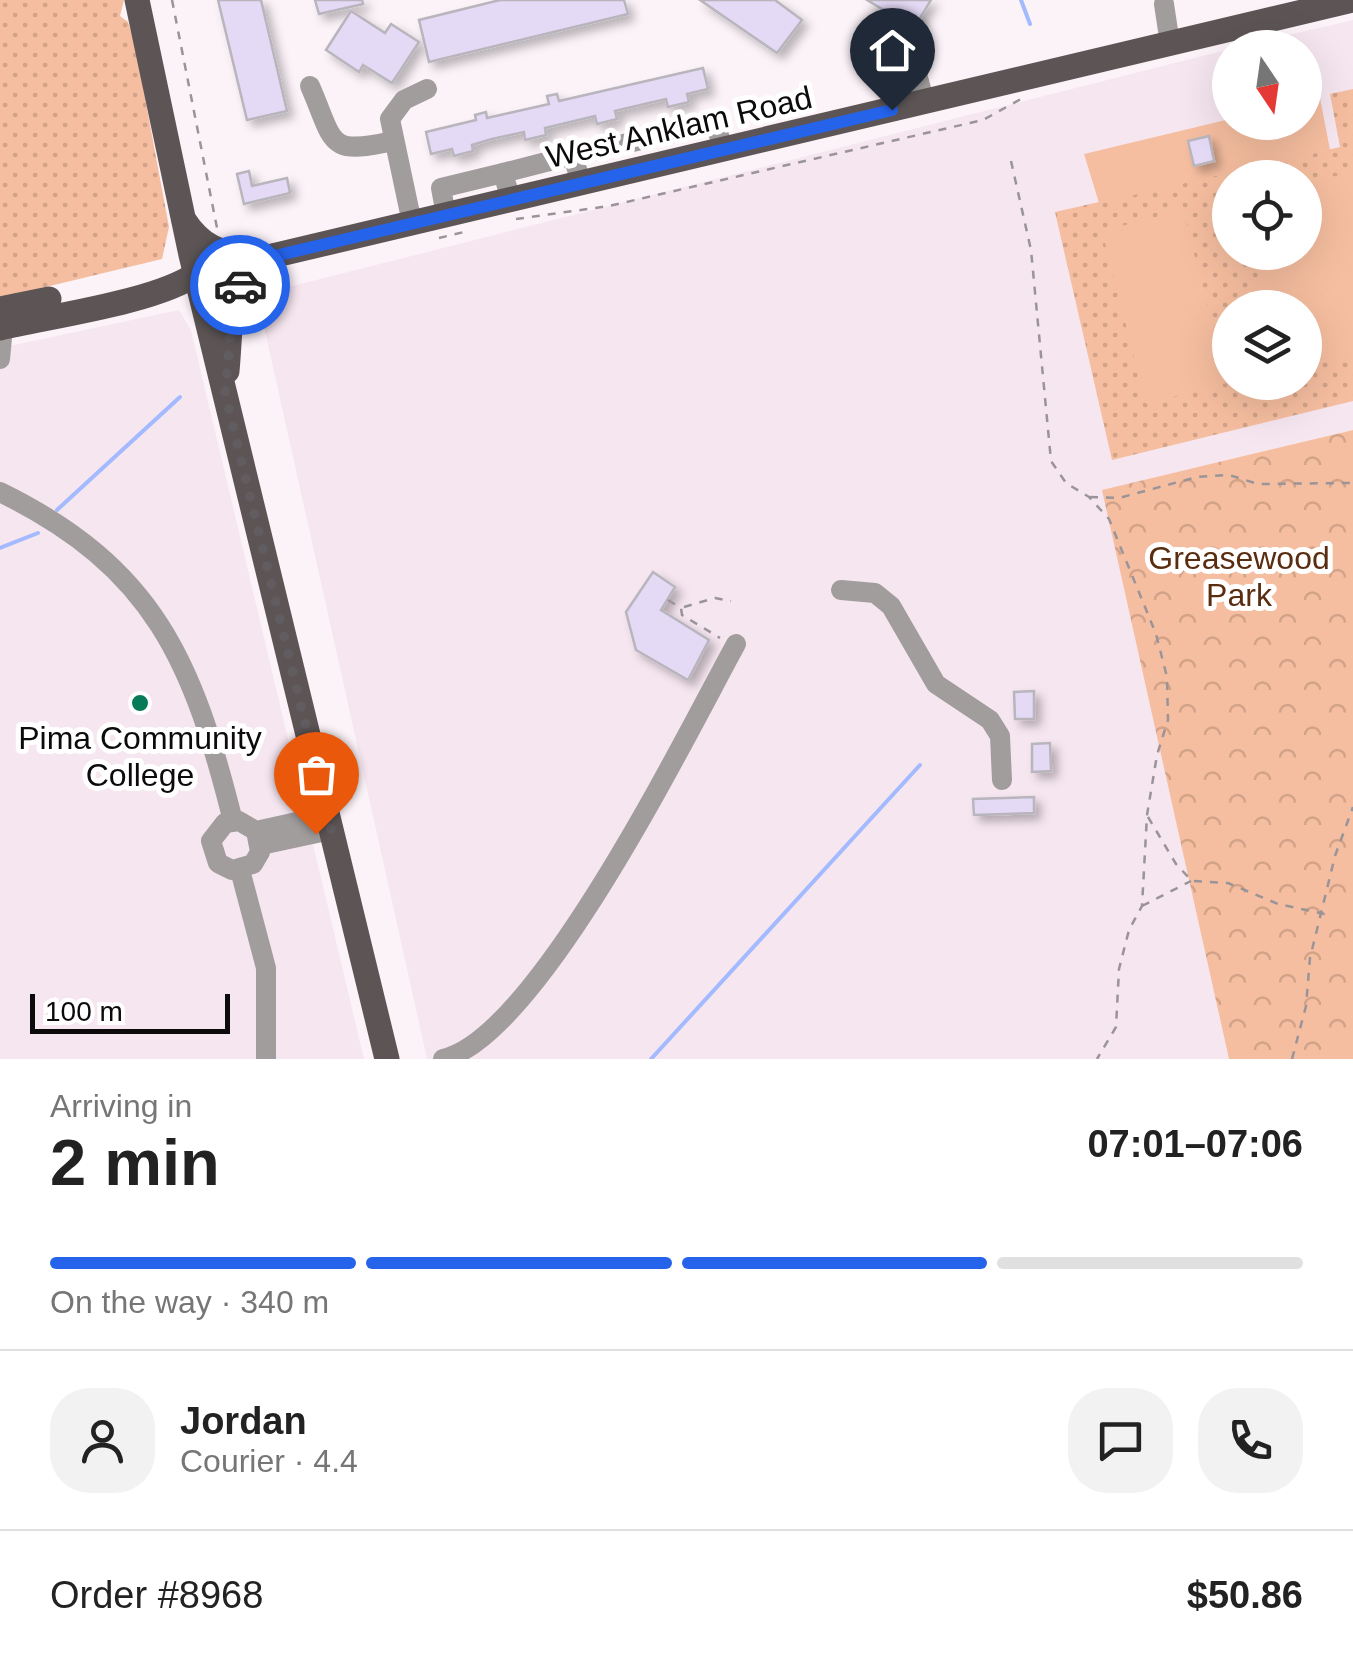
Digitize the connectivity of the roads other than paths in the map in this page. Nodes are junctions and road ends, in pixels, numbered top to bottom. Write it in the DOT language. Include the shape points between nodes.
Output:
graph roads {
  1 [pos="137,0"];
  2 [pos="1353,0"];
  3 [pos="1164,4"];
  4 [pos="1318,4"];
  5 [pos="894,43"];
  6 [pos="1170,44"];
  7 [pos="310,86"];
  8 [pos="427,89"];
  9 [pos="925,103"];
  10 [pos="394,140"];
  11 [pos="724,150"];
  12 [pos="574,155"];
  13 [pos="503,173"];
  14 [pos="581,184"];
  15 [pos="512,210"];
  16 [pos="183,218"];
  17 [pos="412,224"];
  18 [pos="442,226"];
  19 [pos="266,258"];
  20 [pos="196,274"];
  21 [pos="142,294"];
  22 [pos="1,321"];
  23 [pos="210,332"];
  24 [pos="0,359"];
  25 [pos="225,393"];
  26 [pos="0,492"];
  27 [pos="840,590"];
  28 [pos="729,641"];
  29 [pos="1002,780"];
  30 [pos="232,821"];
  31 [pos="330,823"];
  32 [pos="258,838"];
  33 [pos="240,870"];
  34 [pos="266,1059"];
  35 [pos="387,1059"];
  36 [pos="443,1059"];
  1 -- 16 [label="main road"];
  2 -- 4 [label="main road, West Anklam Road"];
  3 -- 6 [label="lane"];
  4 -- 6 [label="main road, West Anklam Road"];
  5 -- 9 [label="lane" via="913,60"];
  6 -- 9 [label="main road, West Anklam Road"];
  7 -- 10 [label="lane" via="332,140 342,147"];
  8 -- 10 [label="lane" via="414,92 390,119"];
  9 -- 11 [label="main road, West Anklam Road"];
  10 -- 17 [label="lane"];
  11 -- 12 [label="lane" via="716,124"];
  11 -- 14 [label="main road, West Anklam Road"];
  12 -- 13 [label="lane"];
  12 -- 14 [label="lane"];
  13 -- 15 [label="lane"];
  13 -- 18 [label="lane" via="441,188"];
  14 -- 15 [label="main road, West Anklam Road"];
  15 -- 18 [label="main road, West Anklam Road"];
  16 -- 19 [label="main road" via="210,248"];
  16 -- 20 [label="main road"];
  17 -- 18 [label="main road, West Anklam Road"];
  17 -- 19 [label="main road, West Anklam Road"];
  19 -- 20 [label="main road, West Anklam Road"];
  19 -- 25 [label="main road" via="236,294"];
  20 -- 21 [label="main road, West Anklam Road"];
  20 -- 22 [label="main road, West Anklam Road" via="177,271"];
  20 -- 23 [label="main road"];
  21 -- 22 [label="main road, West Anklam Road"];
  21 -- 23 [label="main road" via="174,302"];
  22 -- 24 [label="lane"];
  23 -- 25 [label="main road"];
  25 -- 31 [label="main road"];
  26 -- 30 [label="lane" via="83,541 160,624 208,723"];
  27 -- 29 [label="lane" via="875,593 891,606 936,684 990,720 1000,736"];
  28 -- 36 [label="lane" via="606,880 508,1017"];
  30 -- 32 [label="lane" via="246,823"];
  30 -- 33 [label="lane" via="214,834 211,849 218,863"];
  31 -- 32 [label="lane"];
  31 -- 35 [label="main road"];
  32 -- 33 [label="lane" via="252,864"];
  33 -- 34 [label="lane" via="266,968"];
}
